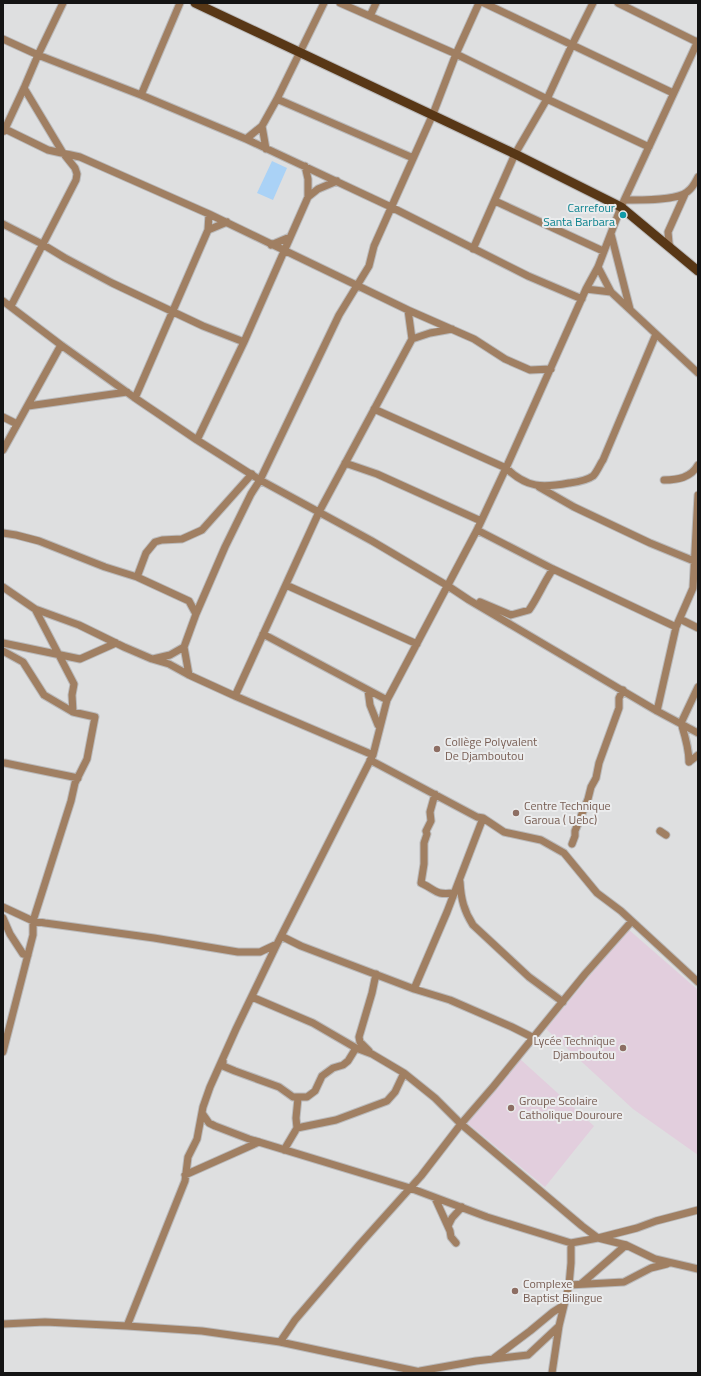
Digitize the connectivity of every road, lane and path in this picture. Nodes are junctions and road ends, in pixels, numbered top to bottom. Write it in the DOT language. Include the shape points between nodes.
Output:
graph roads {
  1 [pos="63,3"];
  2 [pos="180,3"];
  3 [pos="195,3"];
  4 [pos="324,3"];
  5 [pos="340,3"];
  6 [pos="376,3"];
  7 [pos="479,3"];
  8 [pos="484,3"];
  9 [pos="593,3"];
  10 [pos="618,3"];
  11 [pos="370,16"];
  12 [pos="3,39"];
  13 [pos="698,42"];
  14 [pos="572,45"];
  15 [pos="300,52"];
  16 [pos="456,54"];
  17 [pos="38,55"];
  18 [pos="24,88"];
  19 [pos="673,93"];
  20 [pos="141,95"];
  21 [pos="277,99"];
  22 [pos="547,99"];
  23 [pos="433,114"];
  24 [pos="262,126"];
  25 [pos="4,131"];
  26 [pos="246,139"];
  27 [pos="649,147"];
  28 [pos="266,149"];
  29 [pos="63,153"];
  30 [pos="515,154"];
  31 [pos="413,158"];
  32 [pos="305,166"];
  33 [pos="698,177"];
  34 [pos="337,181"];
  35 [pos="696,188"];
  36 [pos="686,194"];
  37 [pos="308,197"];
  38 [pos="495,201"];
  39 [pos="623,204"];
  40 [pos="391,207"];
  41 [pos="209,214"];
  42 [pos="227,222"];
  43 [pos="3,224"];
  44 [pos="208,230"];
  45 [pos="611,234"];
  46 [pos="290,237"];
  47 [pos="42,244"];
  48 [pos="272,244"];
  49 [pos="472,249"];
  50 [pos="671,249"];
  51 [pos="284,251"];
  52 [pos="603,251"];
  53 [pos="598,267"];
  54 [pos="698,270"];
  55 [pos="357,285"];
  56 [pos="586,289"];
  57 [pos="611,292"];
  58 [pos="582,299"];
  59 [pos="3,302"];
  60 [pos="10,306"];
  61 [pos="630,309"];
  62 [pos="408,310"];
  63 [pos="172,311"];
  64 [pos="452,329"];
  65 [pos="656,334"];
  66 [pos="412,339"];
  67 [pos="244,342"];
  68 [pos="61,345"];
  69 [pos="551,369"];
  70 [pos="698,373"];
  71 [pos="127,392"];
  72 [pos="135,398"];
  73 [pos="28,406"];
  74 [pos="374,409"];
  75 [pos="3,417"];
  76 [pos="17,424"];
  77 [pos="197,440"];
  78 [pos="3,450"];
  79 [pos="345,463"];
  80 [pos="698,466"];
  81 [pos="506,468"];
  82 [pos="252,474"];
  83 [pos="260,480"];
  84 [pos="664,480"];
  85 [pos="539,487"];
  86 [pos="698,495"];
  87 [pos="319,512"];
  88 [pos="481,521"];
  89 [pos="477,530"];
  90 [pos="3,533"];
  91 [pos="694,561"];
  92 [pos="553,569"];
  93 [pos="137,577"];
  94 [pos="286,585"];
  95 [pos="448,586"];
  96 [pos="3,587"];
  97 [pos="695,589"];
  98 [pos="204,596"];
  99 [pos="469,600"];
  100 [pos="189,601"];
  101 [pos="36,609"];
  102 [pos="196,614"];
  103 [pos="680,619"];
  104 [pos="676,627"];
  105 [pos="698,628"];
  106 [pos="263,634"];
  107 [pos="3,643"];
  108 [pos="116,643"];
  109 [pos="417,644"];
  110 [pos="184,647"];
  111 [pos="3,651"];
  112 [pos="60,655"];
  113 [pos="152,660"];
  114 [pos="189,675"];
  115 [pos="698,687"];
  116 [pos="368,690"];
  117 [pos="623,690"];
  118 [pos="234,696"];
  119 [pos="386,700"];
  120 [pos="657,711"];
  121 [pos="72,712"];
  122 [pos="681,723"];
  123 [pos="378,725"];
  124 [pos="698,733"];
  125 [pos="698,755"];
  126 [pos="372,758"];
  127 [pos="5,763"];
  128 [pos="78,778"];
  129 [pos="435,794"];
  130 [pos="483,818"];
  131 [pos="572,844"];
  132 [pos="460,878"];
  133 [pos="454,893"];
  134 [pos="3,907"];
  135 [pos="3,918"];
  136 [pos="33,921"];
  137 [pos="631,922"];
  138 [pos="281,936"];
  139 [pos="277,944"];
  140 [pos="28,955"];
  141 [pos="376,974"];
  142 [pos="698,982"];
  143 [pos="414,989"];
  144 [pos="252,996"];
  145 [pos="563,1002"];
  146 [pos="534,1038"];
  147 [pos="356,1048"];
  148 [pos="3,1052"];
  149 [pos="372,1054"];
  150 [pos="222,1060"];
  151 [pos="404,1073"];
  152 [pos="298,1098"];
  153 [pos="202,1113"];
  154 [pos="461,1124"];
  155 [pos="298,1128"];
  156 [pos="259,1142"];
  157 [pos="284,1150"];
  158 [pos="185,1175"];
  159 [pos="410,1188"];
  160 [pos="435,1198"];
  161 [pos="462,1208"];
  162 [pos="698,1210"];
  163 [pos="448,1226"];
  164 [pos="598,1238"];
  165 [pos="456,1242"];
  166 [pos="571,1243"];
  167 [pos="626,1245"];
  168 [pos="671,1264"];
  169 [pos="698,1269"];
  170 [pos="581,1284"];
  171 [pos="569,1285"];
  172 [pos="564,1305"];
  173 [pos="3,1324"];
  174 [pos="127,1326"];
  175 [pos="559,1326"];
  176 [pos="280,1342"];
  177 [pos="494,1358"];
  178 [pos="422,1372"];
  179 [pos="552,1373"];
  1 -- 17 [label="street"];
  2 -- 20 [label="street"];
  3 -- 15 [label="main road"];
  4 -- 15 [label="street"];
  5 -- 11 [label="street"];
  6 -- 11 [label="street"];
  7 -- 16 [label="street"];
  8 -- 14 [label="street"];
  9 -- 14 [label="street"];
  10 -- 13 [label="street"];
  11 -- 16 [label="street"];
  12 -- 17 [label="street"];
  13 -- 19 [label="street"];
  14 -- 19 [label="street"];
  14 -- 22 [label="street"];
  15 -- 21 [label="street"];
  15 -- 23 [label="main road"];
  16 -- 22 [label="street"];
  16 -- 23 [label="street"];
  17 -- 18 [label="street"];
  17 -- 20 [label="street"];
  18 -- 25 [label="street"];
  18 -- 29 [label="street"];
  19 -- 27 [label="street"];
  20 -- 26 [label="street"];
  21 -- 24 [label="street"];
  21 -- 31 [label="street"];
  22 -- 27 [label="street"];
  22 -- 30 [label="street"];
  23 -- 30 [label="main road"];
  23 -- 31 [label="street"];
  24 -- 26 [label="street"];
  24 -- 28 [label="street"];
  25 -- 29 [label="street" via="48,150"];
  26 -- 28 [label="street"];
  27 -- 39 [label="street"];
  28 -- 32 [label="street"];
  29 -- 41 [label="street" via="80,156"];
  29 -- 47 [label="street" via="71,161 77,174"];
  30 -- 38 [label="street"];
  30 -- 39 [label="main road"];
  31 -- 40 [label="street"];
  32 -- 34 [label="street"];
  32 -- 37 [label="street"];
  33 -- 35 [label="street"];
  34 -- 37 [label="street" via="318,189"];
  34 -- 40 [label="street"];
  35 -- 36 [label="street"];
  36 -- 39 [label="street"];
  36 -- 50 [label="street" via="668,232"];
  37 -- 46 [label="street"];
  38 -- 49 [label="street"];
  38 -- 52 [label="street"];
  39 -- 45 [label="street"];
  39 -- 50 [label="main road"];
  40 -- 49 [label="street"];
  40 -- 55 [label="street" via="374,246 369,266"];
  41 -- 42 [label="street"];
  41 -- 44 [label="street"];
  42 -- 44 [label="street"];
  42 -- 48 [label="street"];
  43 -- 47 [label="street"];
  44 -- 63 [label="street"];
  45 -- 52 [label="street"];
  45 -- 61 [label="street"];
  46 -- 48 [label="street"];
  46 -- 51 [label="street"];
  47 -- 60 [label="street"];
  47 -- 63 [label="street" via="94,274"];
  48 -- 51 [label="street"];
  49 -- 58 [label="street"];
  50 -- 54 [label="main road"];
  51 -- 55 [label="street"];
  51 -- 67 [label="street"];
  52 -- 53 [label="street"];
  53 -- 56 [label="street"];
  53 -- 57 [label="street"];
  55 -- 62 [label="street"];
  55 -- 83 [label="street" via="339,315"];
  56 -- 57 [label="street"];
  56 -- 58 [label="street"];
  57 -- 61 [label="street"];
  58 -- 69 [label="street"];
  59 -- 60 [label="street"];
  60 -- 68 [label="street"];
  61 -- 65 [label="street"];
  62 -- 64 [label="street"];
  62 -- 66 [label="street"];
  63 -- 67 [label="street"];
  63 -- 72 [label="street"];
  64 -- 66 [label="street"];
  64 -- 69 [label="street" via="530,370"];
  65 -- 70 [label="street"];
  65 -- 85 [label="street" via="602,460 593,475 580,482"];
  66 -- 74 [label="street"];
  67 -- 77 [label="street"];
  68 -- 71 [label="street"];
  68 -- 73 [label="street"];
  69 -- 81 [label="street"];
  71 -- 72 [label="street"];
  71 -- 73 [label="street"];
  72 -- 77 [label="street"];
  73 -- 76 [label="street"];
  74 -- 79 [label="street"];
  74 -- 81 [label="street"];
  75 -- 76 [label="street"];
  76 -- 78 [label="street"];
  77 -- 82 [label="street"];
  79 -- 87 [label="street"];
  79 -- 88 [label="street" via="377,474"];
  80 -- 84 [label="street" via="688,476"];
  81 -- 85 [label="street" via="515,477"];
  81 -- 88 [label="street"];
  82 -- 83 [label="street"];
  82 -- 93 [label="street" via="202,530 182,539 155,542 150,547"];
  83 -- 87 [label="street"];
  83 -- 98 [label="street" via="225,547"];
  85 -- 91 [label="street" via="650,543"];
  86 -- 91 [label="street"];
  87 -- 94 [label="street"];
  87 -- 95 [label="street"];
  88 -- 89 [label="street"];
  89 -- 92 [label="street"];
  89 -- 95 [label="street"];
  90 -- 93 [label="street" via="39,541"];
  91 -- 97 [label="street"];
  92 -- 99 [label="street" via="529,610 511,615"];
  92 -- 104 [label="street"];
  93 -- 100 [label="street"];
  94 -- 106 [label="street"];
  94 -- 109 [label="street"];
  95 -- 99 [label="street"];
  95 -- 109 [label="street"];
  96 -- 101 [label="street"];
  97 -- 103 [label="street"];
  98 -- 100 [label="street"];
  98 -- 102 [label="street"];
  99 -- 117 [label="street"];
  100 -- 102 [label="street"];
  101 -- 108 [label="street" via="79,625"];
  101 -- 112 [label="street"];
  102 -- 110 [label="street"];
  103 -- 104 [label="street"];
  103 -- 105 [label="street"];
  104 -- 120 [label="street"];
  106 -- 116 [label="street"];
  106 -- 118 [label="street"];
  107 -- 112 [label="street"];
  108 -- 112 [label="street" via="80,659"];
  108 -- 113 [label="street"];
  109 -- 119 [label="street"];
  110 -- 113 [label="street" via="170,655"];
  110 -- 114 [label="street"];
  111 -- 121 [label="street" via="23,662 44,696"];
  112 -- 121 [label="street" via="74,684"];
  113 -- 114 [label="street" via="169,664"];
  114 -- 118 [label="street"];
  115 -- 122 [label="street"];
  116 -- 119 [label="street"];
  116 -- 123 [label="street" via="370,706"];
  117 -- 120 [label="street"];
  117 -- 131 [label="street" via="596,778"];
  118 -- 126 [label="street"];
  119 -- 123 [label="street" via="381,709"];
  119 -- 126 [label="street"];
  120 -- 122 [label="street"];
  121 -- 128 [label="street" via="95,717 87,759"];
  122 -- 124 [label="street"];
  122 -- 125 [label="street" via="688,745 689,762"];
  123 -- 126 [label="street"];
  126 -- 129 [label="street"];
  126 -- 138 [label="street"];
  127 -- 128 [label="street"];
  128 -- 136 [label="street"];
  129 -- 130 [label="street"];
  129 -- 133 [label="street" via="430,812 431,821 424,843 421,883 438,893"];
  130 -- 132 [label="street"];
  130 -- 137 [label="street" via="504,832 541,840 564,853 598,893"];
  132 -- 133 [label="street"];
  132 -- 145 [label="street" via="463,906 473,925 529,977"];
  133 -- 143 [label="street"];
  134 -- 136 [label="street"];
  135 -- 140 [label="street" via="23,954"];
  136 -- 139 [label="street" via="238,952 260,952"];
  136 -- 140 [label="street" via="33,935"];
  137 -- 142 [label="street"];
  137 -- 145 [label="street"];
  138 -- 139 [label="street"];
  138 -- 141 [label="street"];
  139 -- 144 [label="street"];
  140 -- 148 [label="street"];
  141 -- 143 [label="street"];
  141 -- 149 [label="street" via="359,1037 360,1042"];
  143 -- 146 [label="street" via="450,1000"];
  144 -- 147 [label="street" via="313,1023"];
  144 -- 150 [label="street"];
  145 -- 146 [label="street"];
  146 -- 154 [label="street"];
  147 -- 149 [label="street"];
  147 -- 152 [label="street" via="348,1062 322,1076 311,1095"];
  149 -- 151 [label="street"];
  150 -- 152 [label="street" via="223,1066 235,1072 279,1086"];
  150 -- 153 [label="street"];
  151 -- 154 [label="street" via="436,1098"];
  151 -- 155 [label="street" via="395,1092 387,1101 336,1120"];
  152 -- 155 [label="street"];
  153 -- 156 [label="street" via="209,1123"];
  153 -- 158 [label="street" via="197,1139 188,1157"];
  154 -- 159 [label="street"];
  154 -- 164 [label="street"];
  155 -- 157 [label="street"];
  156 -- 157 [label="street"];
  156 -- 158 [label="street"];
  157 -- 159 [label="street"];
  158 -- 174 [label="street" via="185,1181"];
  159 -- 160 [label="street"];
  159 -- 176 [label="street" via="309,1302"];
  160 -- 161 [label="street"];
  160 -- 163 [label="street"];
  161 -- 163 [label="street"];
  161 -- 166 [label="street"];
  162 -- 164 [label="street"];
  163 -- 165 [label="street" via="451,1237"];
  164 -- 166 [label="street"];
  164 -- 167 [label="street"];
  166 -- 171 [label="street"];
  167 -- 168 [label="street" via="649,1257"];
  167 -- 170 [label="street"];
  168 -- 169 [label="street"];
  168 -- 170 [label="street" via="656,1266 624,1282"];
  170 -- 171 [label="street"];
  171 -- 172 [label="street"];
  172 -- 175 [label="street"];
  172 -- 177 [label="street"];
  173 -- 174 [label="street" via="45,1322"];
  174 -- 176 [label="street" via="202,1331"];
  175 -- 177 [label="street" via="528,1355"];
  175 -- 179 [label="street"];
  176 -- 178 [label="street"];
  177 -- 178 [label="street"];
}
